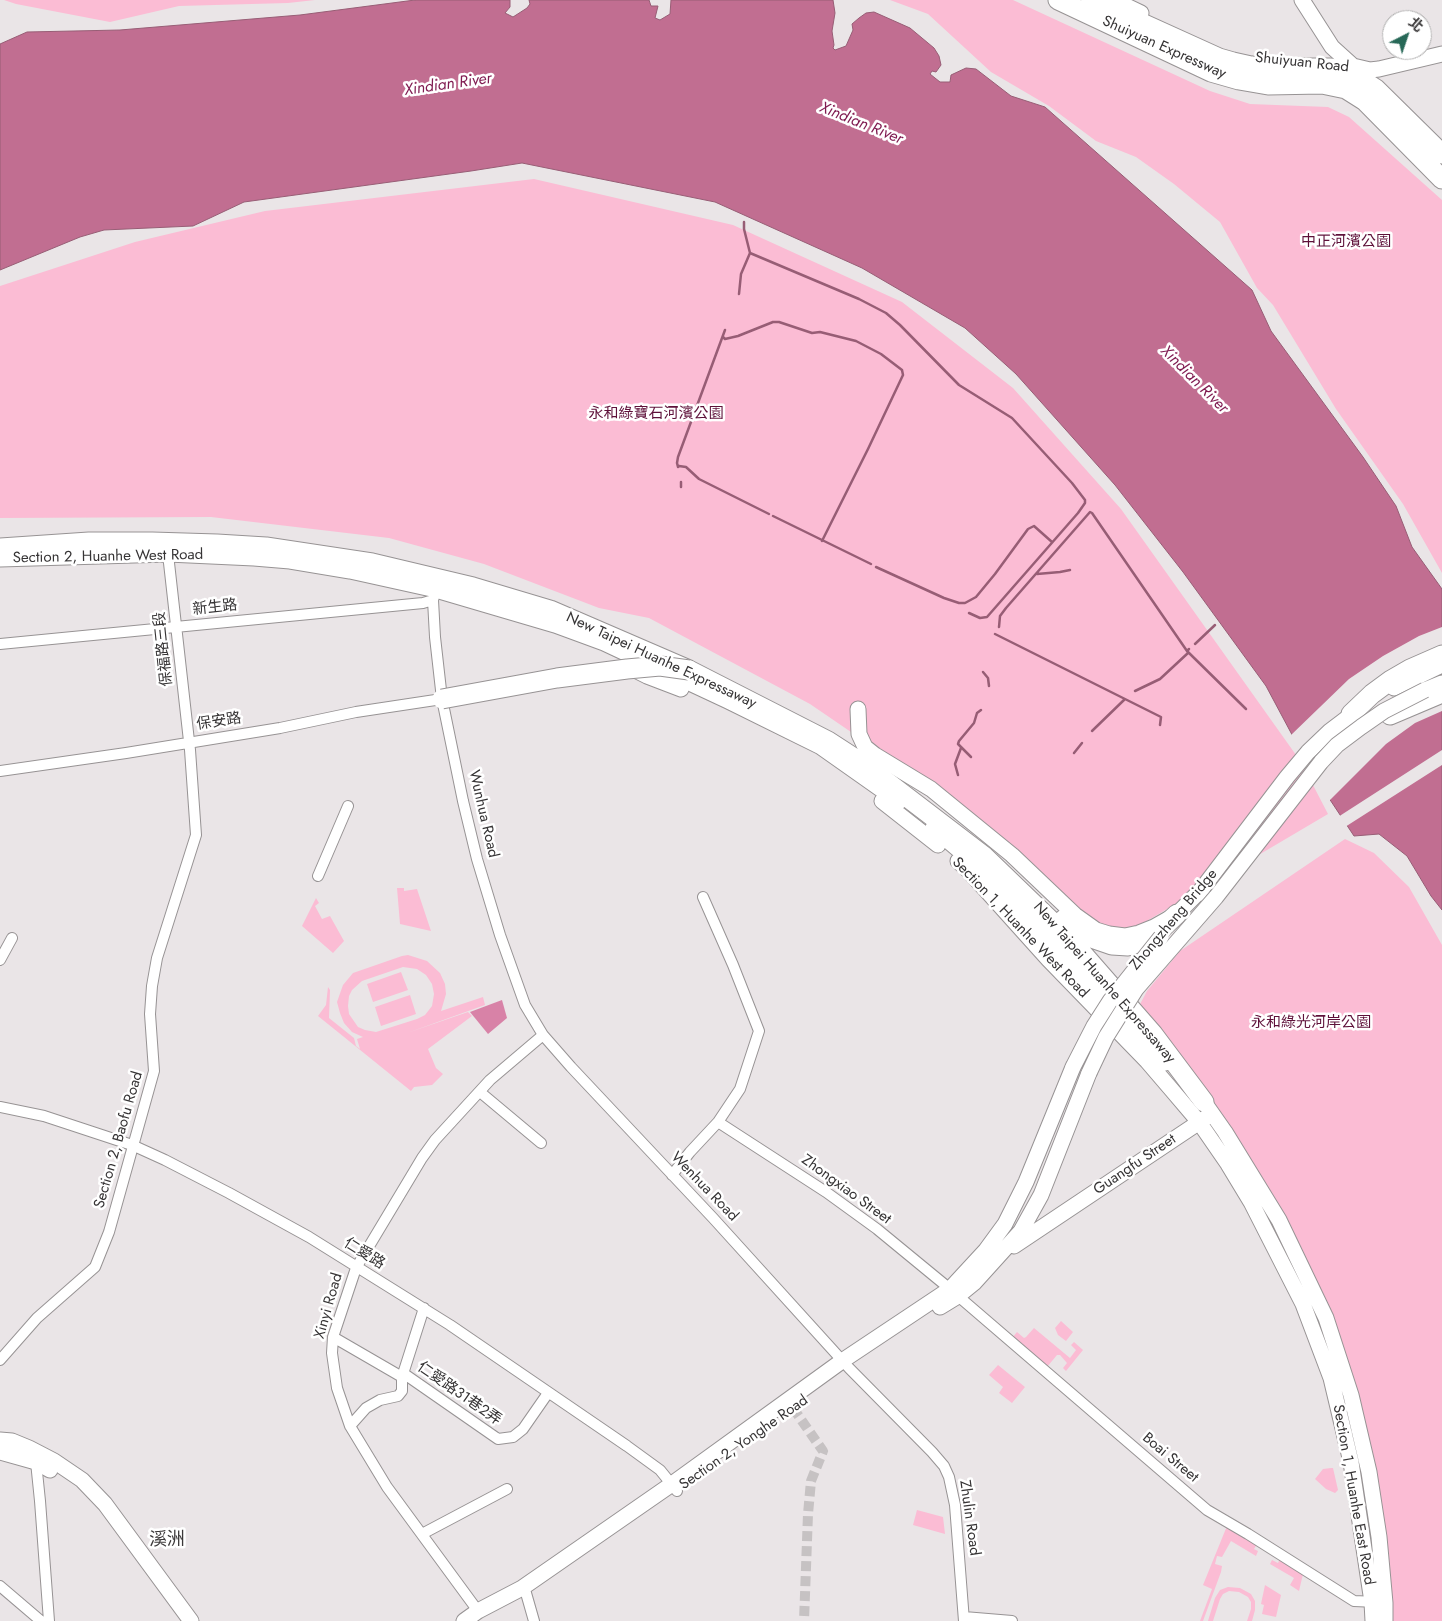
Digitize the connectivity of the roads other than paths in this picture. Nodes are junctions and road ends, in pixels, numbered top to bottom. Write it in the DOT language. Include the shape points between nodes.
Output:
graph roads {
  1 [pos="1091,0"];
  2 [pos="1114,0"];
  3 [pos="1302,0"];
  4 [pos="1060,1"];
  5 [pos="1442,54"];
  6 [pos="1350,72"];
  7 [pos="1372,91"];
  8 [pos="1442,146"];
  9 [pos="1442,154"];
  10 [pos="1442,167"];
  11 [pos="1442,179"];
  12 [pos="0,548"];
  13 [pos="169,558"];
  14 [pos="0,559"];
  15 [pos="0,567"];
  16 [pos="435,595"];
  17 [pos="177,627"];
  18 [pos="0,644"];
  19 [pos="1442,655"];
  20 [pos="1442,665"];
  21 [pos="689,670"];
  22 [pos="649,671"];
  23 [pos="1442,683"];
  24 [pos="1434,691"];
  25 [pos="442,699"];
  26 [pos="858,708"];
  27 [pos="1356,720"];
  28 [pos="189,742"];
  29 [pos="865,765"];
  30 [pos="0,771"];
  31 [pos="348,806"];
  32 [pos="318,876"];
  33 [pos="1203,888"];
  34 [pos="703,897"];
  35 [pos="1177,914"];
  36 [pos="12,938"];
  37 [pos="0,960"];
  38 [pos="1130,1034"];
  39 [pos="542,1035"];
  40 [pos="480,1092"];
  41 [pos="0,1106"];
  42 [pos="1208,1107"];
  43 [pos="718,1122"];
  44 [pos="1199,1122"];
  45 [pos="541,1143"];
  46 [pos="132,1145"];
  47 [pos="672,1175"];
  48 [pos="1044,1187"];
  49 [pos="1057,1216"];
  50 [pos="998,1257"];
  51 [pos="356,1268"];
  52 [pos="954,1292"];
  53 [pos="424,1308"];
  54 [pos="333,1337"];
  55 [pos="0,1360"];
  56 [pos="846,1364"];
  57 [pos="402,1375"];
  58 [pos="548,1393"];
  59 [pos="350,1426"];
  60 [pos="0,1440"];
  61 [pos="0,1452"];
  62 [pos="36,1462"];
  63 [pos="675,1487"];
  64 [pos="506,1489"];
  65 [pos="422,1534"];
  66 [pos="0,1586"];
  67 [pos="524,1591"];
  68 [pos="1378,1602"];
  69 [pos="480,1616"];
  70 [pos="964,1619"];
  71 [pos="41,1621"];
  72 [pos="49,1621"];
  73 [pos="182,1621"];
  74 [pos="191,1621"];
  75 [pos="464,1621"];
  76 [pos="534,1621"];
  77 [pos="1012,1621"];
  78 [pos="1373,1621"];
  79 [pos="1385,1621"];
  1 -- 6 [label="highway" via="1233,62 1269,68 1331,68"];
  2 -- 6 [label="main road, Shuiyuan Road" via="1218,49 1270,61 1334,63"];
  3 -- 6 [label="main road"];
  4 -- 6 [label="highway, Shuiyuan Expressway" via="1146,32 1203,59 1243,73 1270,76"];
  4 -- 11 [label="highway, Shuiyuan Expressway" via="1211,72 1268,85 1322,84 1346,89 1365,101"];
  5 -- 6 [label="main road" via="1379,69"];
  6 -- 7 [label="highway"];
  6 -- 8 [label="main road, Shuiyuan Road" via="1380,83"];
  7 -- 9 [label="highway"];
  7 -- 10 [label="highway"];
  12 -- 21 [label="highway, New Taipei Huanhe Expressaway, bridge" via="89,542 208,544 266,547 364,562 473,587 550,610"];
  13 -- 14 [label="main road, Section 2, Huanhe West Road"];
  13 -- 15 [label="main road, Section 2, Huanhe West Road"];
  13 -- 16 [label="main road, Section 2, Huanhe West Road" via="263,567"];
  13 -- 17 [label="street, 保福路三段"];
  16 -- 17 [label="street, 新生路" via="423,603"];
  16 -- 22 [label="main road, Section 2, Huanhe West Road" via="554,634"];
  16 -- 25 [label="street, Wunhua Road" via="435,637"];
  17 -- 18 [label="street, 新生路"];
  17 -- 28 [label="street, 保福路三段"];
  19 -- 27 [label="highway" via="1410,669 1372,694"];
  20 -- 27 [label="main road, Zhongzheng Bridge" via="1378,696"];
  21 -- 25 [label="highway, bridge" via="660,666 627,669"];
  21 -- 29 [label="highway, New Taipei Huanhe Expressaway" via="828,741"];
  22 -- 38 [label="main road, Section 1, Huanhe West Road" via="807,748 898,812 968,870 1048,959"];
  23 -- 24 [label="main road"];
  24 -- 27 [label="highway, bridge"];
  25 -- 28 [label="street, 保安路"];
  25 -- 39 [label="street, Wunhua Road" via="463,801 500,935 525,1005"];
  26 -- 35 [label="main road" via="860,734 865,747 931,789 1096,930 1125,936 1140,933"];
  27 -- 33 [label="main road, Zhongzheng Bridge" via="1308,752"];
  27 -- 48 [label="main road, Zhongzheng Bridge, bridge" via="1216,897 1136,989 1088,1073"];
  28 -- 30 [label="street, 保安路"];
  28 -- 46 [label="street, Section 2, Baofu Road" via="195,841 157,958 150,1014 154,1071"];
  29 -- 35 [label="highway" via="904,786 1021,877 1083,935 1112,945 1128,946 1158,932"];
  29 -- 42 [label="highway, New Taipei Huanhe Expressaway" via="984,856 1041,909 1153,1034"];
  31 -- 32 [label="street"];
  33 -- 35 [label="main road"];
  33 -- 52 [label="main road, Zhongzheng Bridge, bridge" via="1110,1000 1073,1066 1026,1182 1005,1224"];
  34 -- 43 [label="street" via="759,1031 740,1089"];
  36 -- 37 [label="street"];
  38 -- 42 [label="main road, Section 1, Huanhe East Road"];
  38 -- 44 [label="main road, Section 1, Huanhe East Road" via="1147,1061"];
  39 -- 40 [label="street, Xinyi Road"];
  39 -- 47 [label="street, Wenhua Road"];
  40 -- 45 [label="street"];
  40 -- 51 [label="street, Xinyi Road" via="422,1158"];
  41 -- 46 [label="street, 仁愛路" via="44,1116"];
  42 -- 44 [label="main road, Guangfu Street"];
  42 -- 68 [label="main road, Section 1, Huanhe East Road" via="1279,1220 1326,1318 1351,1395 1369,1472 1379,1537"];
  43 -- 47 [label="street"];
  43 -- 52 [label="street, Zhongxiao Street" via="826,1192"];
  44 -- 49 [label="main road, Guangfu Street"];
  44 -- 68 [label="main road, Section 1, Huanhe East Road" via="1228,1164 1269,1236 1303,1304 1331,1378"];
  46 -- 51 [label="street, 仁愛路" via="229,1193 309,1237"];
  46 -- 55 [label="street, Section 2, Baofu Road" via="109,1232 95,1267 38,1318"];
  47 -- 56 [label="street, Wenhua Road"];
  48 -- 49 [label="main road" via="1047,1206"];
  48 -- 50 [label="main road, Zhongzheng Bridge" via="1021,1231"];
  49 -- 50 [label="main road, Guangfu Street"];
  50 -- 52 [label="main road, Section 2, Yonghe Road" via="974,1283"];
  51 -- 53 [label="street, 仁愛路"];
  51 -- 54 [label="street, Xinyi Road"];
  52 -- 56 [label="main road, Section 2, Yonghe Road"];
  52 -- 68 [label="street, Boai Street" via="1207,1510 1354,1601"];
  53 -- 57 [label="street"];
  53 -- 58 [label="street, 仁愛路"];
  54 -- 57 [label="street, 仁愛路31巷2弄"];
  54 -- 59 [label="street, Xinyi Road" via="337,1388"];
  56 -- 63 [label="main road, Section 2, Yonghe Road"];
  56 -- 70 [label="street, Zhulin Road" via="932,1452 950,1477"];
  57 -- 58 [label="street, 仁愛路31巷2弄" via="498,1439 512,1437 523,1428"];
  57 -- 59 [label="street" via="402,1391 398,1396 373,1403"];
  58 -- 63 [label="street, 仁愛路" via="660,1470"];
  59 -- 65 [label="street, Xinyi Road" via="387,1487"];
  60 -- 74 [label="main road" via="29,1448 82,1480 105,1504"];
  61 -- 62 [label="main road"];
  62 -- 72 [label="street"];
  62 -- 73 [label="main road" via="77,1488 108,1521"];
  63 -- 67 [label="main road, Section 2, Yonghe Road"];
  64 -- 65 [label="street"];
  65 -- 69 [label="street, Xinyi Road"];
  66 -- 71 [label="street"];
  67 -- 69 [label="main road, Section 2, Yonghe Road"];
  67 -- 76 [label="street"];
  68 -- 78 [label="main road, Section 1, Huanhe East Road"];
  68 -- 79 [label="main road, Section 1, Huanhe East Road"];
  69 -- 75 [label="main road, Section 2, Yonghe Road"];
  70 -- 77 [label="street"];
}
